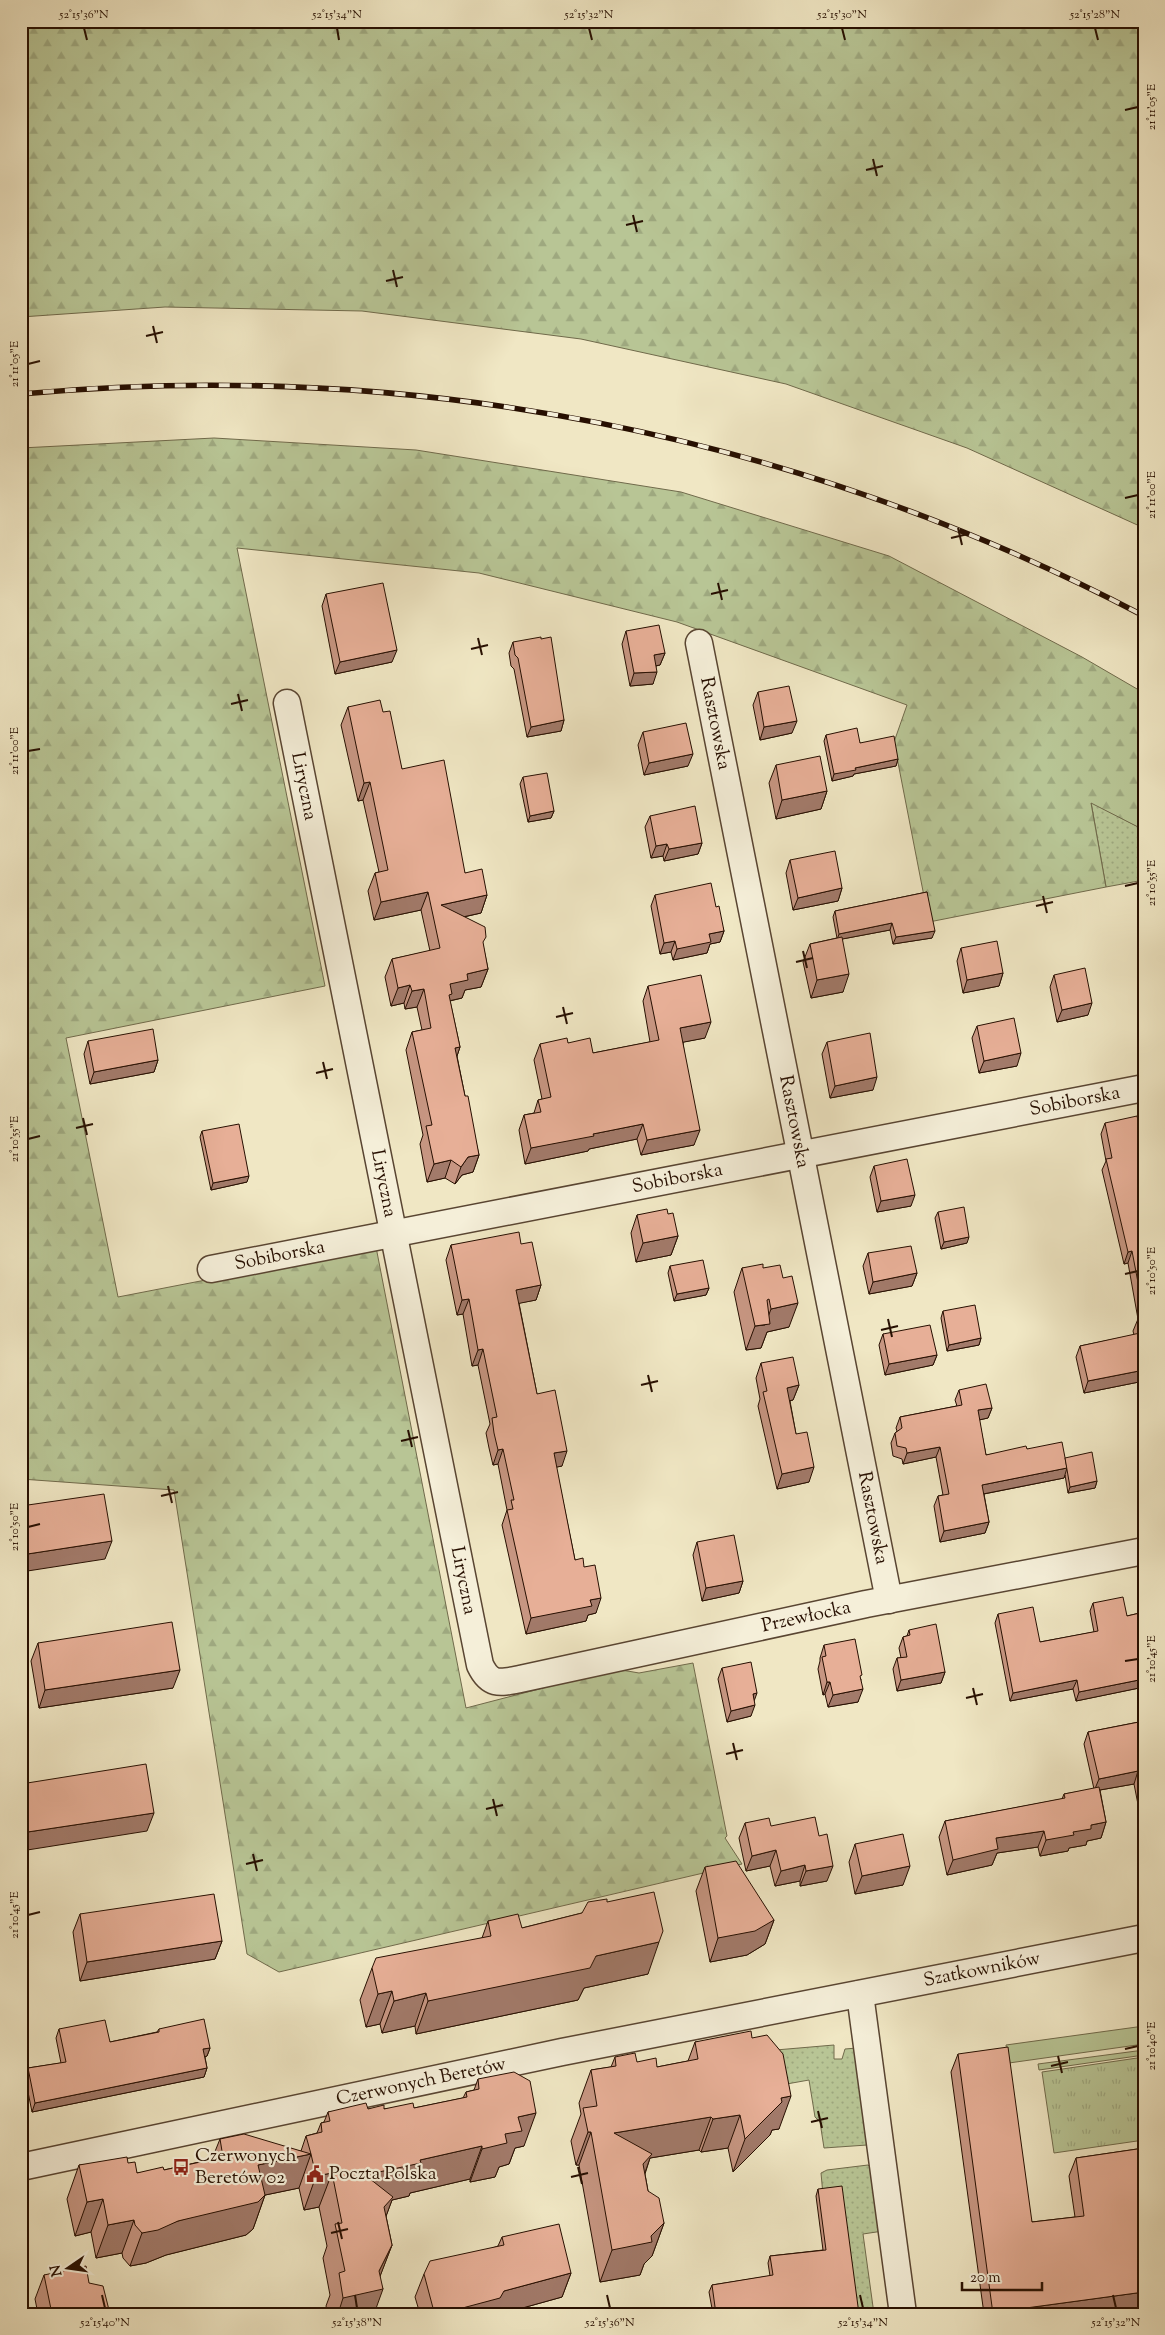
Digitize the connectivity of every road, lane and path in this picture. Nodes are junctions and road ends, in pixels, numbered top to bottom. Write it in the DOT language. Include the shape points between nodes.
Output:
graph roads {
  1 [pos="699,643"];
  2 [pos="287,703"];
  3 [pos="1144,1088"];
  4 [pos="801,1155"];
  5 [pos="393,1232"];
  6 [pos="211,1269"];
  7 [pos="1144,1551"];
  8 [pos="889,1600"];
  9 [pos="480,1665"];
  10 [pos="1144,1938"];
  11 [pos="860,1994"];
  12 [pos="821,2001"];
  13 [pos="21,2167"];
  14 [pos="903,2314"];
  1 -- 4 [label="street, Rasztowska"];
  2 -- 5 [label="street, Liryczna"];
  3 -- 4 [label="street, Sobiborska"];
  4 -- 5 [label="street, Sobiborska"];
  4 -- 8 [label="street, Rasztowska"];
  5 -- 6 [label="street, Sobiborska"];
  5 -- 9 [label="street, Liryczna"];
  7 -- 8 [label="street, Przewłocka"];
  8 -- 9 [label="street, Przewłocka" via="503,1682 485,1676"];
  10 -- 11 [label="street, Szatkowników"];
  11 -- 12 [label="street, Szatkowników"];
  11 -- 14 [label="street"];
  12 -- 13 [label="street, Czerwonych Beretów" via="553,2054"];
}
